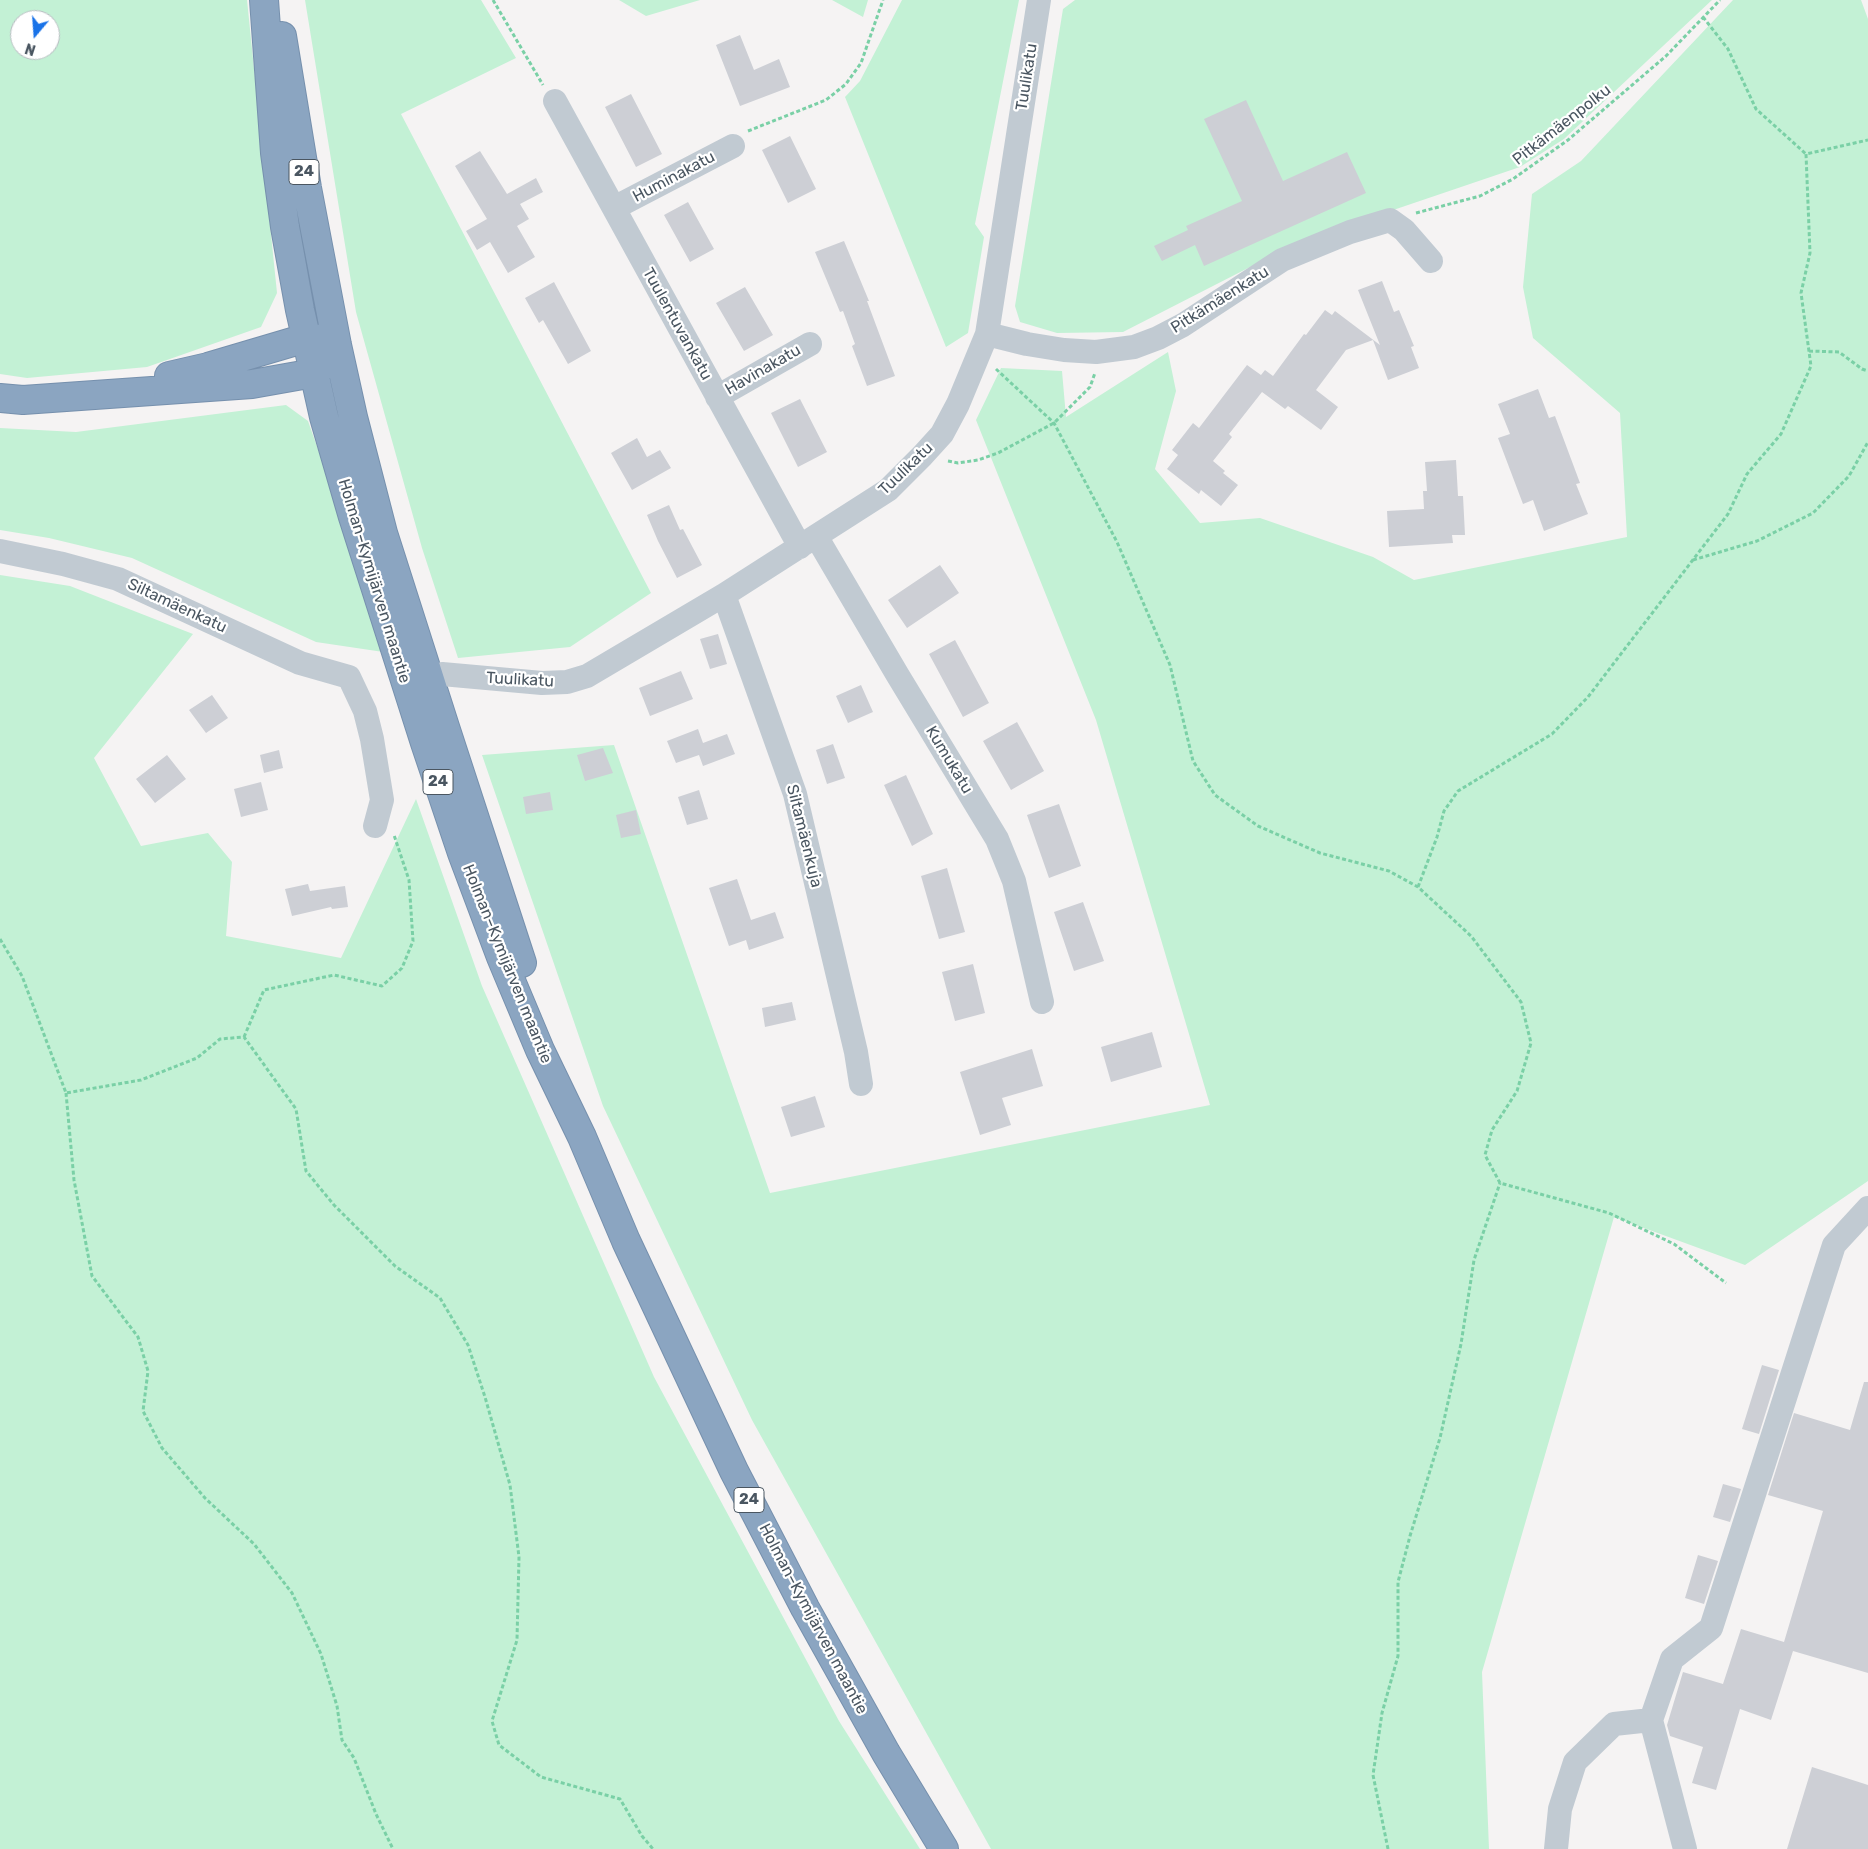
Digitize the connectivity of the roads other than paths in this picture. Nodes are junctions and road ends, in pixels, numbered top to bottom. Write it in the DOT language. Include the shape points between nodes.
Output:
graph roads {
  1 [pos="264,0"];
  2 [pos="274,0"];
  3 [pos="1039,0"];
  4 [pos="556,101"];
  5 [pos="733,146"];
  6 [pos="614,208"];
  7 [pos="1431,261"];
  8 [pos="306,338"];
  9 [pos="337,344"];
  10 [pos="810,344"];
  11 [pos="983,344"];
  12 [pos="314,373"];
  13 [pos="74,395"];
  14 [pos="717,397"];
  15 [pos="0,398"];
  16 [pos="808,541"];
  17 [pos="0,551"];
  18 [pos="724,595"];
  19 [pos="442,674"];
  20 [pos="375,826"];
  21 [pos="1042,1002"];
  22 [pos="861,1084"];
  23 [pos="582,1137"];
  24 [pos="1868,1208"];
  25 [pos="1651,1720"];
  26 [pos="944,1849"];
  27 [pos="1556,1849"];
  28 [pos="1685,1849"];
  1 -- 8 [label="highway, Holman–Kymijärven maantie / 24" via="275,154"];
  2 -- 9 [label="highway, Holman–Kymijärven maantie / 24"];
  3 -- 11 [label="street, Tuulikatu"];
  4 -- 6 [label="street, Tuulentuvankatu"];
  5 -- 6 [label="street, Huminakatu"];
  6 -- 14 [label="street, Tuulentuvankatu"];
  7 -- 11 [label="street, Pitkämäenkatu" via="1404,230 1390,220 1350,232 1282,260 1183,324 1134,347 1096,352 1027,344"];
  8 -- 9 [label="highway" via="326,339"];
  8 -- 12 [label="highway, Holman–Kymijärven maantie / 24"];
  8 -- 13 [label="highway" via="208,367"];
  9 -- 12 [label="highway" via="331,358"];
  9 -- 23 [label="highway, Holman–Kymijärven maantie / 24" via="383,533 444,727"];
  10 -- 14 [label="street, Havinakatu"];
  11 -- 16 [label="street, Tuulikatu" via="942,434 888,490"];
  12 -- 13 [label="highway" via="252,384"];
  12 -- 23 [label="highway, Holman–Kymijärven maantie / 24" via="356,526 424,744 462,853 515,991"];
  13 -- 15 [label="highway" via="23,400"];
  14 -- 16 [label="street, Tuulentuvankatu"];
  16 -- 18 [label="street, Tuulikatu"];
  16 -- 21 [label="street, Kumukatu" via="897,674 997,839 1014,881"];
  17 -- 20 [label="street, Siltamäenkatu" via="118,579 300,663 349,677 365,710 382,800"];
  18 -- 19 [label="street, Tuulikatu" via="586,676 567,682 542,684"];
  18 -- 22 [label="street, Siltamäenkuja" via="795,794"];
  23 -- 26 [label="highway, Holman–Kymijärven maantie / 24" via="626,1241 734,1471 805,1608"];
  24 -- 25 [label="street" via="1834,1245 1711,1628 1672,1658"];
  25 -- 27 [label="street" via="1614,1724 1575,1762 1560,1808"];
  25 -- 28 [label="street"];
}
